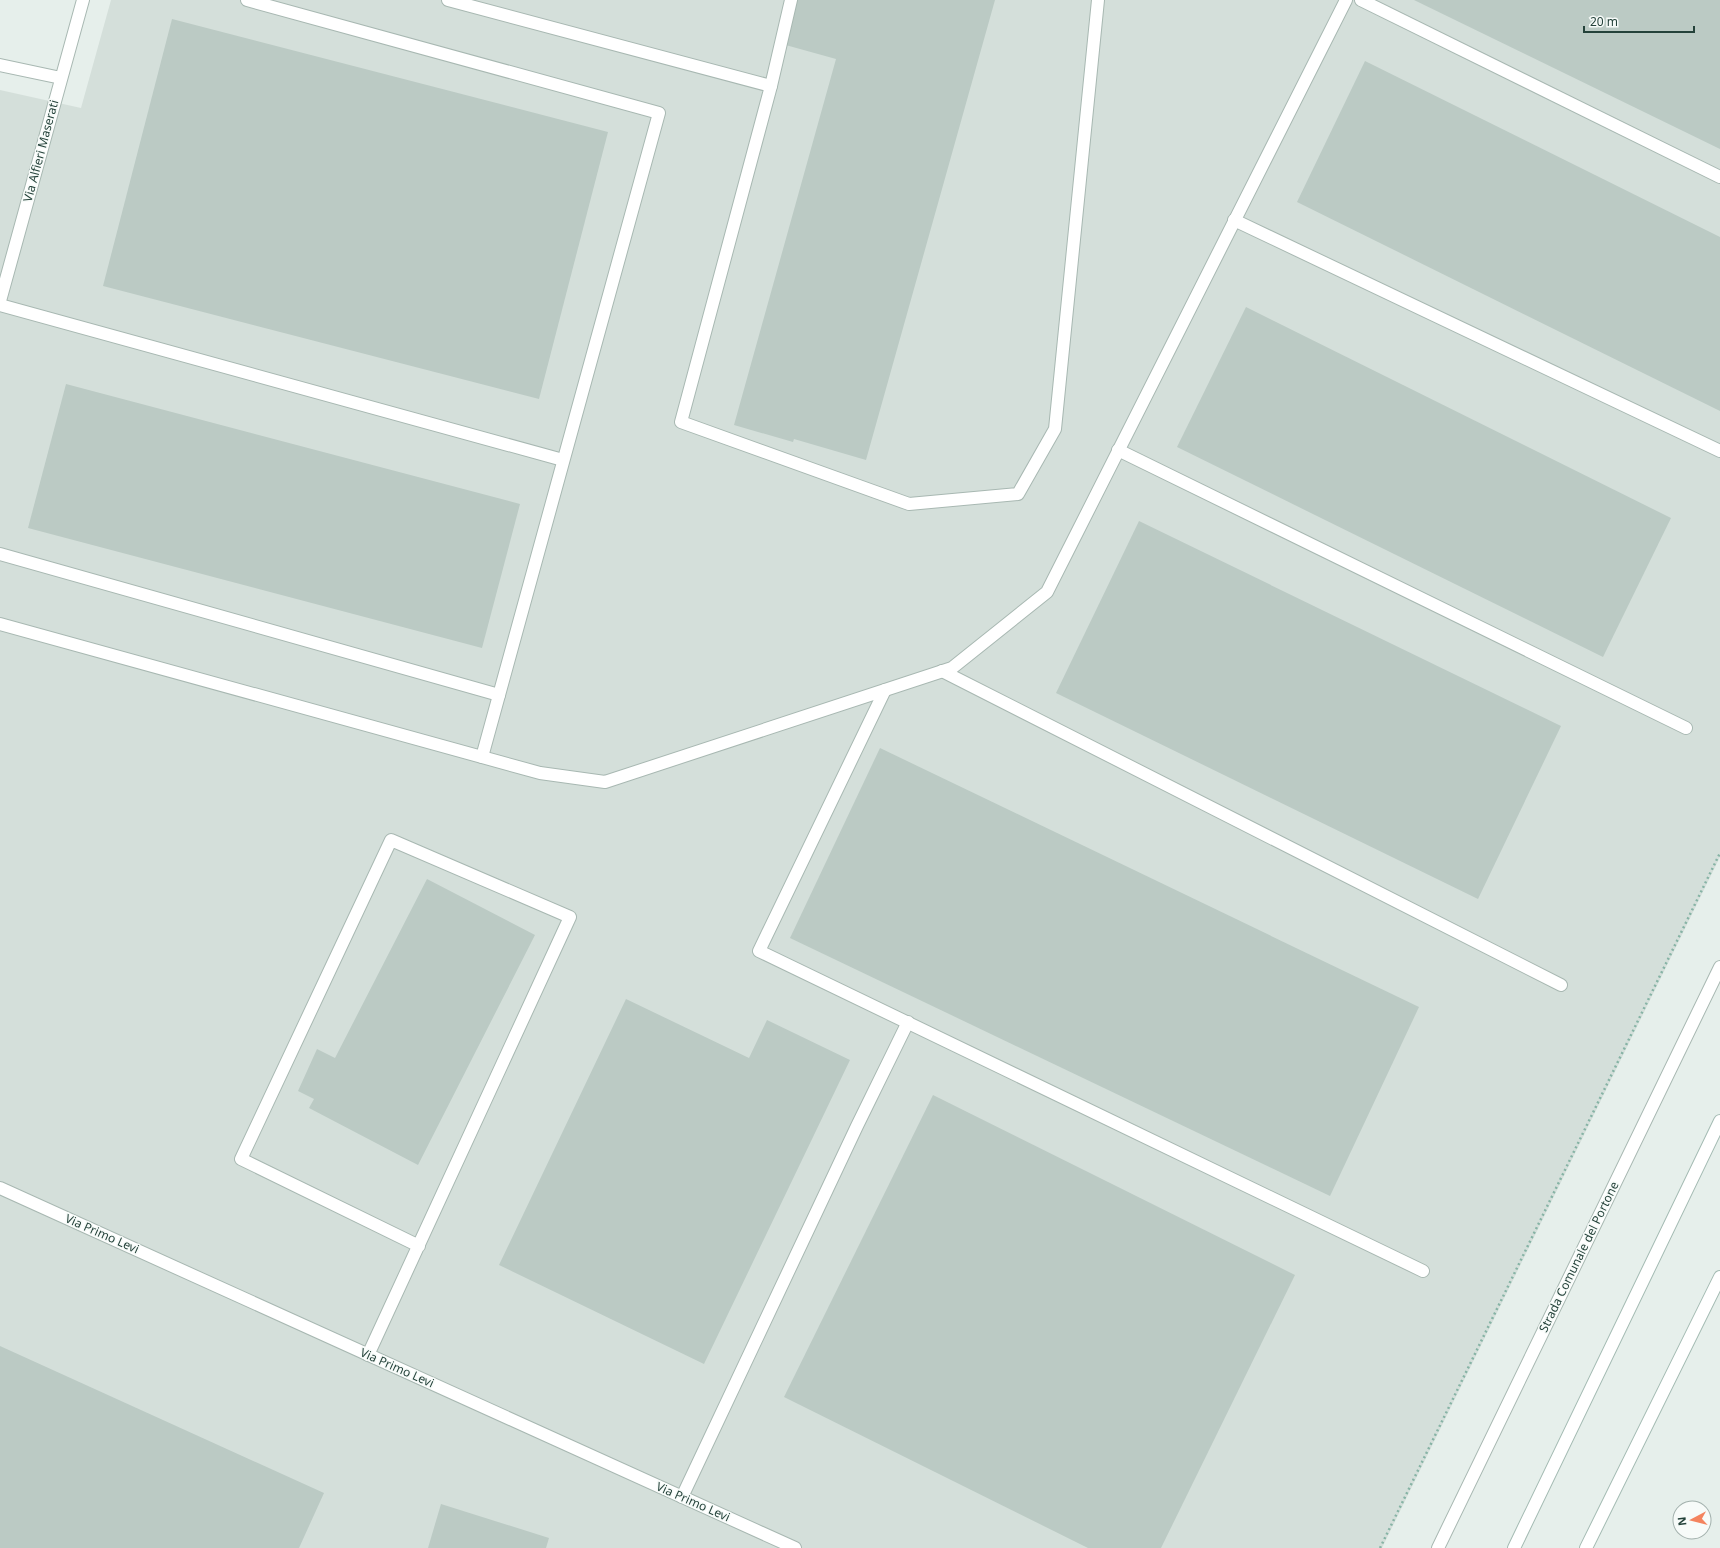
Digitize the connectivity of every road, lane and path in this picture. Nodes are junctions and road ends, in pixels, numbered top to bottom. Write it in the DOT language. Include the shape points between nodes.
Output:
graph roads {
  1 [pos="83,0"];
  2 [pos="247,0"];
  3 [pos="448,0"];
  4 [pos="791,0"];
  5 [pos="1098,0"];
  6 [pos="1346,0"];
  7 [pos="1361,0"];
  8 [pos="0,65"];
  9 [pos="61,78"];
  10 [pos="771,86"];
  11 [pos="1720,177"];
  12 [pos="1234,220"];
  13 [pos="0,301"];
  14 [pos="0,305"];
  15 [pos="1118,450"];
  16 [pos="1720,451"];
  17 [pos="563,460"];
  18 [pos="0,554"];
  19 [pos="0,624"];
  20 [pos="942,671"];
  21 [pos="885,690"];
  22 [pos="499,695"];
  23 [pos="1686,728"];
  24 [pos="482,757"];
  25 [pos="1720,853"];
  26 [pos="1720,966"];
  27 [pos="1561,985"];
  28 [pos="908,1022"];
  29 [pos="1720,1121"];
  30 [pos="0,1188"];
  31 [pos="419,1246"];
  32 [pos="1422,1271"];
  33 [pos="1720,1277"];
  34 [pos="368,1355"];
  35 [pos="682,1497"];
  36 [pos="795,1548"];
  37 [pos="1380,1548"];
  38 [pos="1438,1548"];
  39 [pos="1514,1548"];
  40 [pos="1586,1548"];
  1 -- 9 [label="street, Via Alfieri Maserati"];
  2 -- 17 [label="street" via="659,114"];
  3 -- 10 [label="street"];
  4 -- 10 [label="street"];
  5 -- 10 [label="street" via="1055,429 1018,494 909,504 681,422"];
  6 -- 12 [label="street"];
  7 -- 11 [label="street"];
  8 -- 9 [label="street"];
  9 -- 13 [label="street, Via Alfieri Maserati"];
  12 -- 15 [label="street"];
  12 -- 16 [label="street"];
  14 -- 17 [label="street"];
  15 -- 20 [label="street" via="1047,592 952,668"];
  15 -- 23 [label="street"];
  17 -- 22 [label="street"];
  18 -- 22 [label="street"];
  19 -- 24 [label="street"];
  20 -- 21 [label="street"];
  20 -- 27 [label="street"];
  21 -- 24 [label="street" via="605,782 540,773"];
  21 -- 28 [label="street" via="759,950"];
  22 -- 24 [label="street"];
  25 -- 37 [label="path"];
  26 -- 38 [label="street, Strada Comunale del Portone"];
  28 -- 32 [label="street"];
  28 -- 35 [label="street" via="856,1126"];
  29 -- 39 [label="street"];
  30 -- 34 [label="street, Via Primo Levi"];
  31 -- 31 [label="street" via="570,917 391,840 241,1159"];
  31 -- 34 [label="street"];
  33 -- 40 [label="street"];
  34 -- 35 [label="street, Via Primo Levi"];
  35 -- 36 [label="street, Via Primo Levi"];
}
